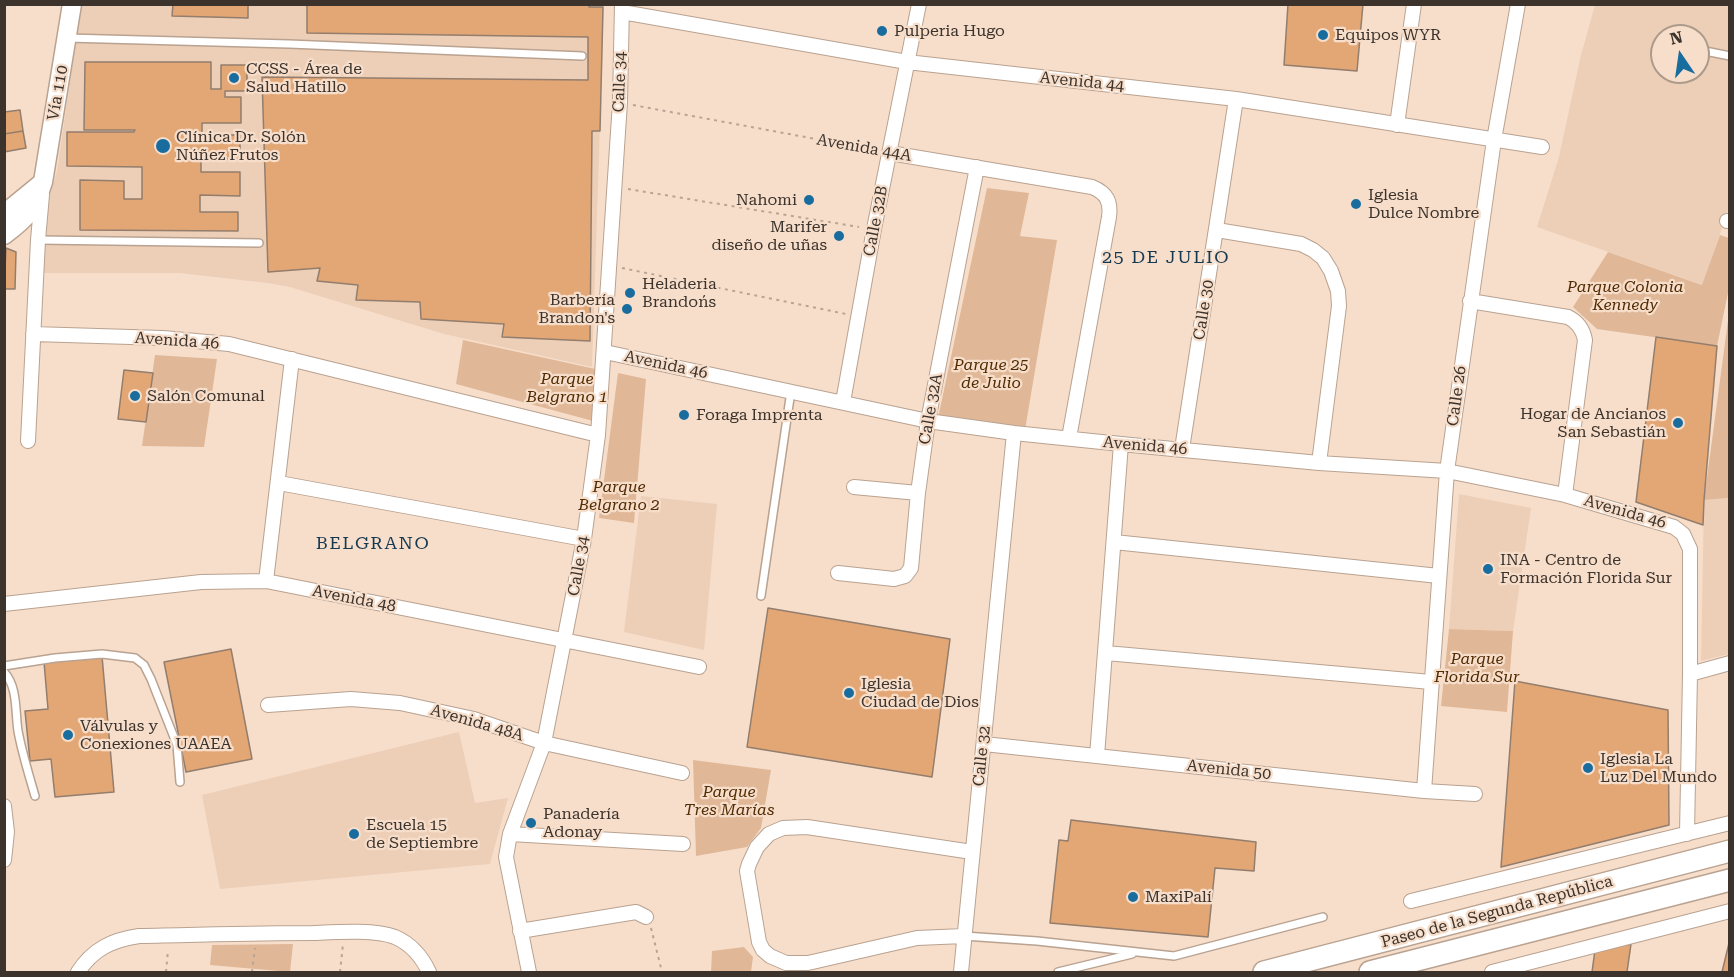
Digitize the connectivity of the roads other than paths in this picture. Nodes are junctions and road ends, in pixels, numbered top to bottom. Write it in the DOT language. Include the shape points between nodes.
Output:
graph roads {
  1 [pos="72,4"];
  2 [pos="919,4"];
  3 [pos="1414,4"];
  4 [pos="1518,4"];
  5 [pos="622,8"];
  6 [pos="67,38"];
  7 [pos="1710,52"];
  8 [pos="582,56"];
  9 [pos="1730,56"];
  10 [pos="907,62"];
  11 [pos="1236,99"];
  12 [pos="1398,124"];
  13 [pos="1494,140"];
  14 [pos="1542,147"];
  15 [pos="890,153"];
  16 [pos="977,167"];
  17 [pos="43,182"];
  18 [pos="4,214"];
  19 [pos="1217,230"];
  20 [pos="4,235"];
  21 [pos="38,240"];
  22 [pos="260,243"];
  23 [pos="1470,301"];
  24 [pos="33,334"];
  25 [pos="605,352"];
  26 [pos="292,359"];
  27 [pos="791,391"];
  28 [pos="843,402"];
  29 [pos="928,421"];
  30 [pos="1014,433"];
  31 [pos="598,435"];
  32 [pos="1069,438"];
  33 [pos="28,441"];
  34 [pos="1121,444"];
  35 [pos="1182,449"];
  36 [pos="1319,462"];
  37 [pos="1447,471"];
  38 [pos="279,483"];
  39 [pos="854,487"];
  40 [pos="918,493"];
  41 [pos="1565,495"];
  42 [pos="584,539"];
  43 [pos="1114,542"];
  44 [pos="838,573"];
  45 [pos="1439,576"];
  46 [pos="266,581"];
  47 [pos="760,596"];
  48 [pos="4,604"];
  49 [pos="565,641"];
  50 [pos="1106,653"];
  51 [pos="1730,663"];
  52 [pos="4,666"];
  53 [pos="699,668"];
  54 [pos="4,672"];
  55 [pos="1690,674"];
  56 [pos="1431,682"];
  57 [pos="268,705"];
  58 [pos="544,743"];
  59 [pos="984,744"];
  60 [pos="1097,756"];
  61 [pos="682,773"];
  62 [pos="180,782"];
  63 [pos="1424,790"];
  64 [pos="1474,794"];
  65 [pos="35,796"];
  66 [pos="5,809"];
  67 [pos="1730,823"];
  68 [pos="510,834"];
  69 [pos="1687,834"];
  70 [pos="683,844"];
  71 [pos="1730,851"];
  72 [pos="972,852"];
  73 [pos="4,860"];
  74 [pos="1730,880"];
  75 [pos="1411,902"];
  76 [pos="1730,911"];
  77 [pos="1323,917"];
  78 [pos="646,918"];
  79 [pos="520,931"];
  80 [pos="963,936"];
  81 [pos="1137,953"];
  82 [pos="78,972"];
  83 [pos="429,972"];
  84 [pos="530,972"];
  85 [pos="961,972"];
  86 [pos="1058,972"];
  87 [pos="1264,972"];
  88 [pos="1370,972"];
  89 [pos="1492,972"];
  1 -- 6 [label="main road, Vía 110"];
  2 -- 10 [label="street, Calle 32B"];
  3 -- 12 [label="street"];
  4 -- 13 [label="street, Calle 26"];
  5 -- 10 [label="street, Avenida 44"];
  5 -- 25 [label="street, Calle 34"];
  6 -- 8 [label="lane"];
  6 -- 17 [label="main road, Vía 110"];
  7 -- 9 [label="lane"];
  10 -- 11 [label="street, Avenida 44"];
  10 -- 15 [label="street, Calle 32B"];
  11 -- 12 [label="street, Avenida 44"];
  11 -- 19 [label="street, Calle 30"];
  12 -- 13 [label="street, Avenida 44"];
  13 -- 14 [label="street, Avenida 44"];
  13 -- 23 [label="street, Calle 26"];
  15 -- 16 [label="street, Avenida 44A"];
  15 -- 28 [label="street, Calle 32B"];
  16 -- 29 [label="street, Calle 32A"];
  16 -- 32 [label="street, Avenida 44A" via="1092,187 1106,196 1109,217"];
  17 -- 18 [label="main road"];
  17 -- 20 [label="main road, Vía 110" via="30,213"];
  17 -- 21 [label="street"];
  19 -- 35 [label="street, Calle 30"];
  19 -- 36 [label="street" via="1301,244 1319,254 1331,271 1339,306"];
  21 -- 22 [label="lane"];
  21 -- 24 [label="street"];
  23 -- 37 [label="street, Calle 26"];
  23 -- 41 [label="street" via="1568,317 1579,325 1585,340"];
  24 -- 26 [label="street, Avenida 46" via="229,344"];
  24 -- 33 [label="street"];
  25 -- 27 [label="street, Avenida 46"];
  25 -- 31 [label="street, Calle 34"];
  26 -- 31 [label="street, Avenida 46"];
  26 -- 38 [label="street"];
  27 -- 28 [label="street, Avenida 46"];
  27 -- 47 [label="lane"];
  28 -- 29 [label="street, Avenida 46"];
  29 -- 30 [label="street, Avenida 46"];
  29 -- 40 [label="street, Calle 32A"];
  30 -- 32 [label="street, Avenida 46"];
  30 -- 59 [label="street, Calle 32"];
  31 -- 42 [label="street, Calle 34"];
  32 -- 34 [label="street, Avenida 46"];
  34 -- 35 [label="street, Avenida 46"];
  34 -- 43 [label="street"];
  35 -- 36 [label="street, Avenida 46"];
  36 -- 37 [label="street, Avenida 46"];
  37 -- 41 [label="street, Avenida 46"];
  37 -- 45 [label="street, Calle 26"];
  38 -- 42 [label="street"];
  38 -- 46 [label="street"];
  39 -- 40 [label="street"];
  40 -- 44 [label="street, Calle 32A" via="911,568 902,578"];
  41 -- 55 [label="street, Avenida 46" via="1671,526 1683,534 1690,549"];
  42 -- 49 [label="street, Calle 34"];
  43 -- 45 [label="street"];
  43 -- 50 [label="street"];
  45 -- 56 [label="street, Calle 26"];
  46 -- 48 [label="street, Avenida 48" via="201,582"];
  46 -- 49 [label="street, Avenida 48"];
  49 -- 53 [label="street, Avenida 48"];
  49 -- 58 [label="street, Calle 34"];
  50 -- 56 [label="street"];
  50 -- 60 [label="street"];
  51 -- 55 [label="street"];
  52 -- 62 [label="lane" via="102,654 135,658 151,679 177,745"];
  54 -- 65 [label="lane" via="10,678 18,732"];
  55 -- 69 [label="street"];
  56 -- 63 [label="street, Calle 26"];
  57 -- 58 [label="street, Avenida 48A" via="351,699 400,703 474,719"];
  58 -- 61 [label="street, Avenida 48A"];
  58 -- 68 [label="street, Calle 34"];
  59 -- 60 [label="street, Avenida 50"];
  59 -- 72 [label="street, Calle 32"];
  60 -- 63 [label="street, Avenida 50"];
  63 -- 64 [label="street, Avenida 50"];
  66 -- 73 [label="street"];
  67 -- 69 [label="street"];
  68 -- 70 [label="street"];
  68 -- 79 [label="street, Calle 34" via="506,862"];
  69 -- 75 [label="street"];
  71 -- 87 [label="highway, Paseo de la Segunda República"];
  72 -- 80 [label="street, Calle 32"];
  72 -- 80 [label="street" via="807,827 783,828 764,839 747,871 759,942 770,956 786,963 808,963 917,938"];
  74 -- 88 [label="highway, Paseo de la Segunda República"];
  76 -- 89 [label="street"];
  77 -- 81 [label="lane" via="1174,956"];
  78 -- 79 [label="street" via="636,912"];
  79 -- 84 [label="street, Calle 34"];
  80 -- 81 [label="lane"];
  80 -- 85 [label="street, Calle 32"];
  81 -- 86 [label="lane"];
  82 -- 83 [label="street" via="90,956 124,938 345,932 394,937 420,956"];
}
